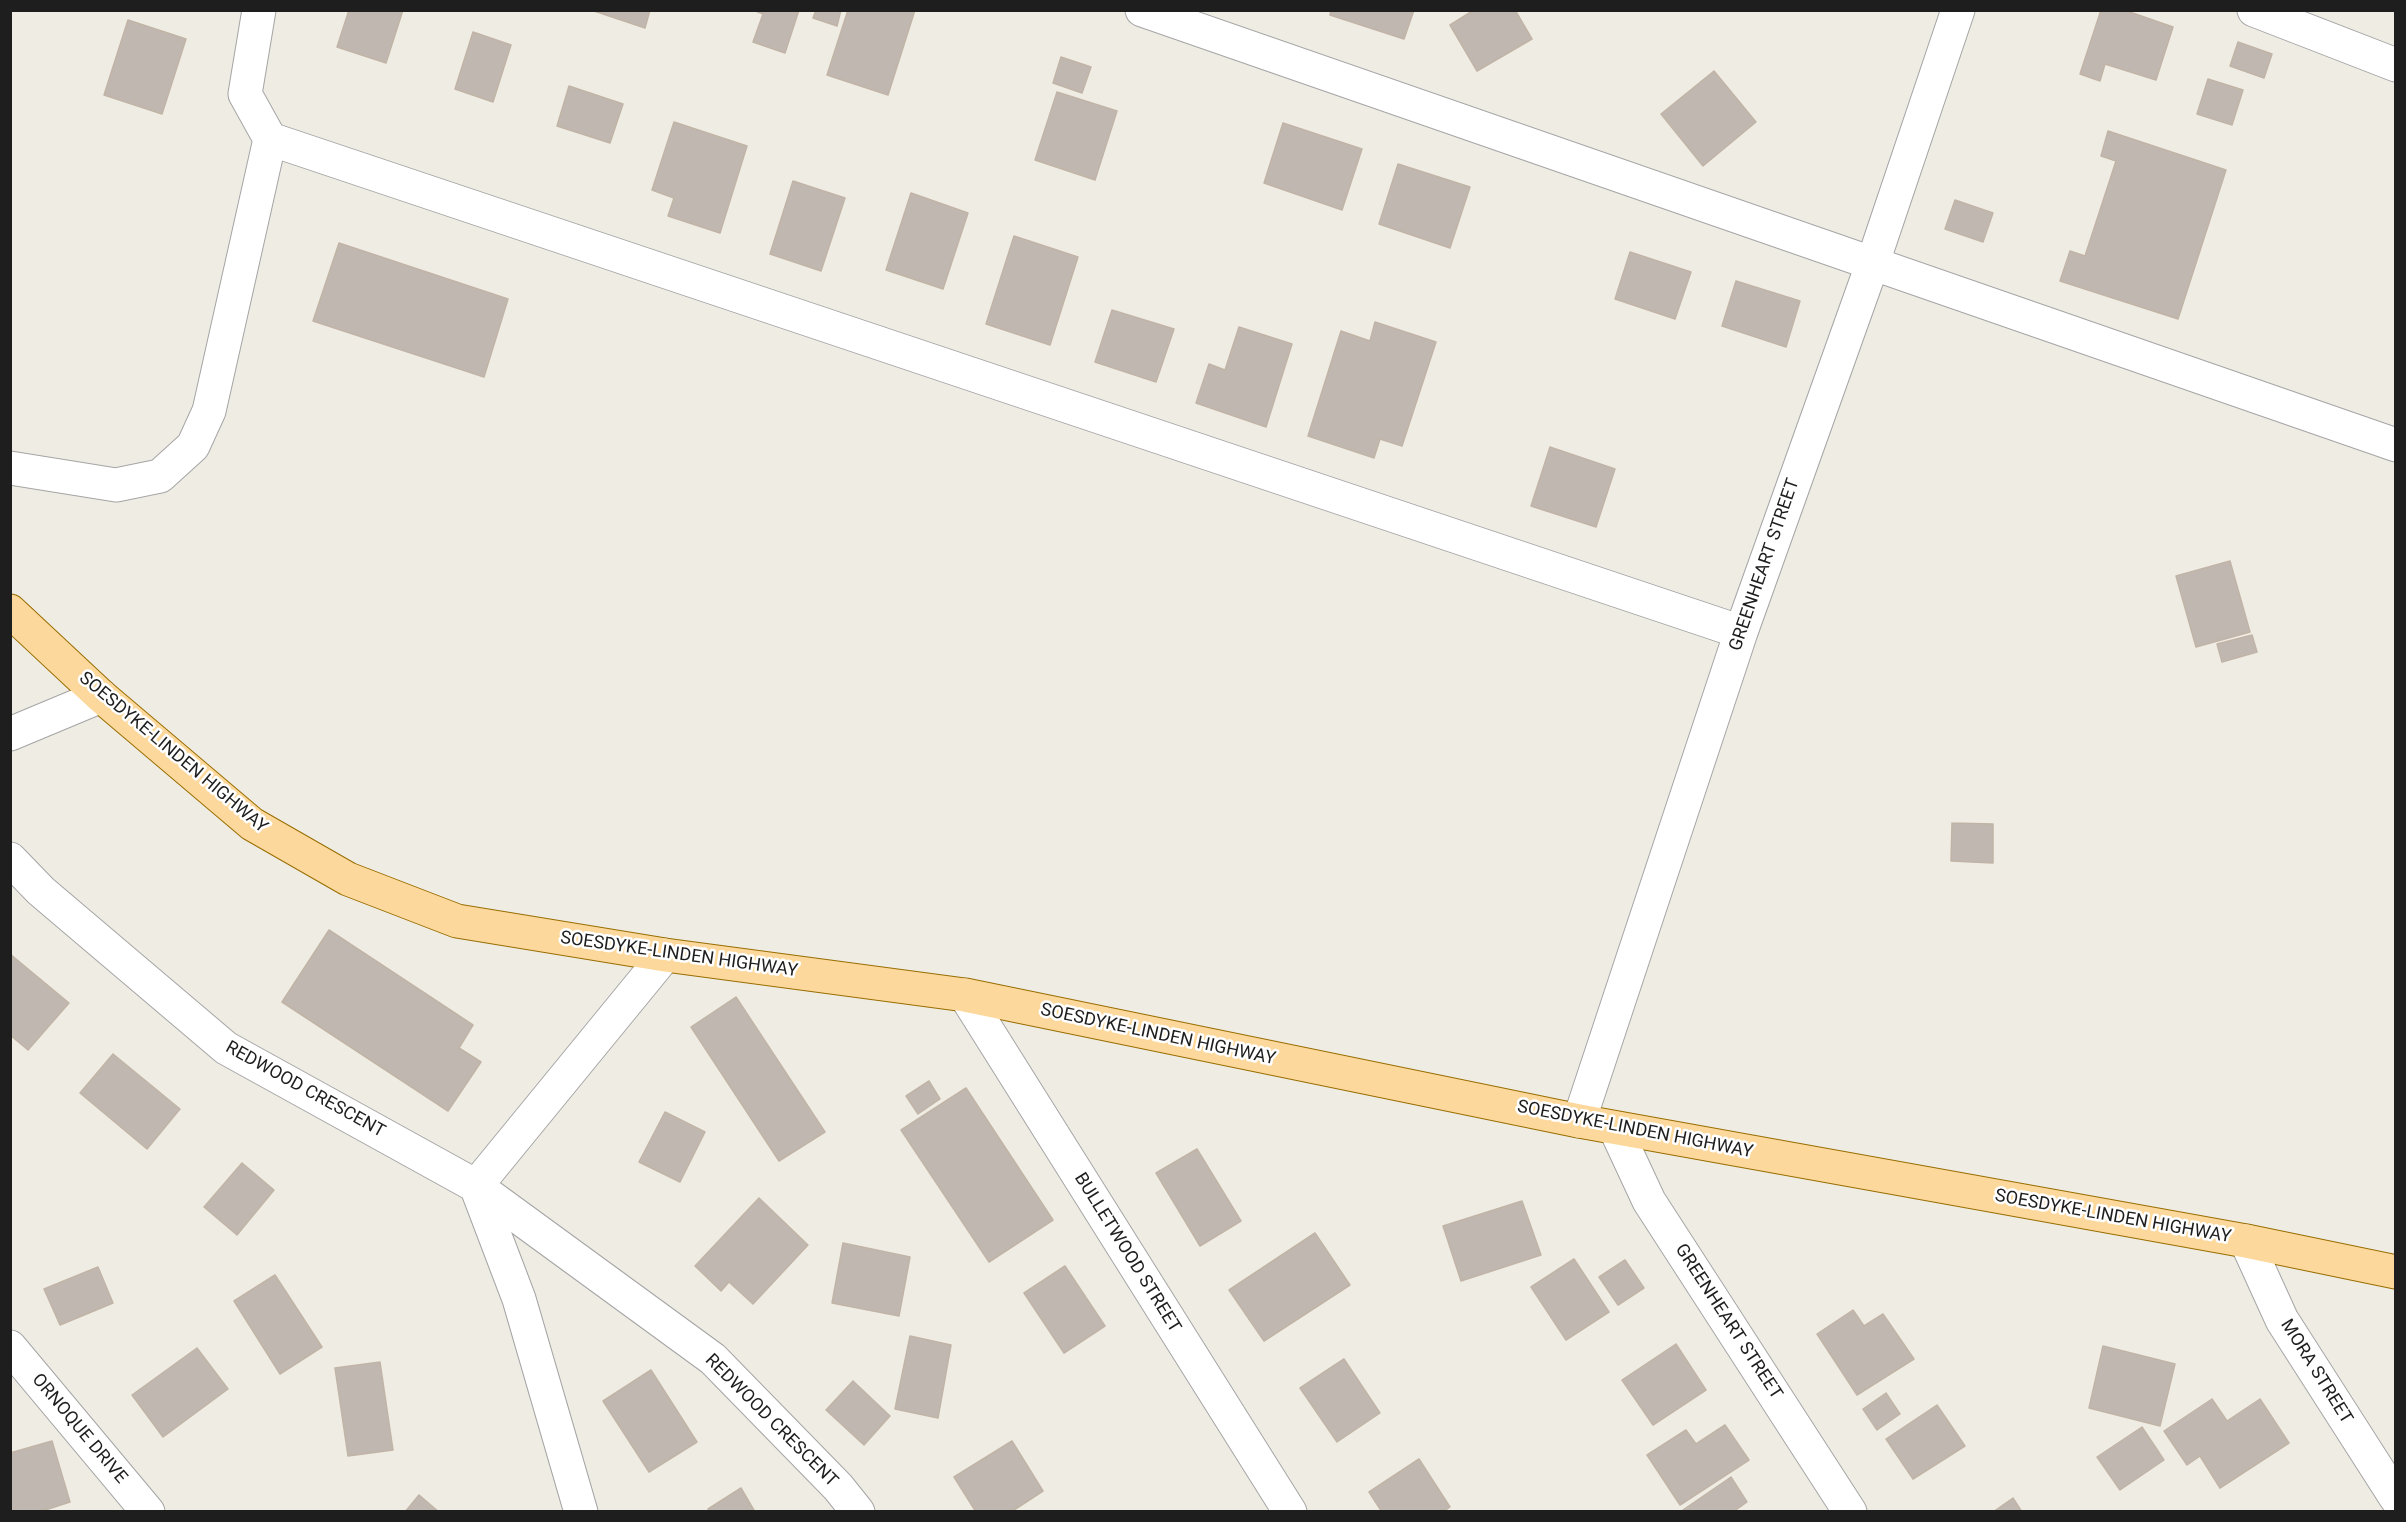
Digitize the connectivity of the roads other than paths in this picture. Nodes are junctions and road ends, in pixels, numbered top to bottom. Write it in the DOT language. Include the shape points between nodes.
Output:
graph roads {
  1 [pos="259,10"];
  2 [pos="1142,10"];
  3 [pos="1958,10"];
  4 [pos="2254,10"];
  5 [pos="2396,65"];
  6 [pos="270,139"];
  7 [pos="1872,265"];
  8 [pos="2396,445"];
  9 [pos="10,468"];
  10 [pos="10,611"];
  11 [pos="1741,632"];
  12 [pos="101,696"];
  13 [pos="10,734"];
  14 [pos="10,859"];
  15 [pos="665,955"];
  16 [pos="964,995"];
  17 [pos="1579,1121"];
  18 [pos="1615,1128"];
  19 [pos="477,1186"];
  20 [pos="2246,1241"];
  21 [pos="2396,1272"];
  22 [pos="10,1347"];
  23 [pos="2396,1498"];
  24 [pos="148,1512"];
  25 [pos="581,1512"];
  26 [pos="858,1512"];
  27 [pos="1290,1512"];
  28 [pos="1850,1512"];
  1 -- 6 [label="street" via="245,94"];
  2 -- 7 [label="street"];
  3 -- 7 [label="street, GREENHEART STREET"];
  4 -- 5 [label="street"];
  6 -- 9 [label="street" via="209,411 193,446 160,476 116,485"];
  6 -- 11 [label="street"];
  7 -- 8 [label="street"];
  7 -- 11 [label="street, GREENHEART STREET"];
  10 -- 12 [label="main road, SOESDYKE-LINDEN HIGHWAY"];
  11 -- 17 [label="street, GREENHEART STREET"];
  12 -- 13 [label="street"];
  12 -- 15 [label="main road, SOESDYKE-LINDEN HIGHWAY" via="252,824 348,879 457,921"];
  14 -- 19 [label="street, REDWOOD CRESCENT" via="41,891 226,1048"];
  15 -- 16 [label="main road, SOESDYKE-LINDEN HIGHWAY"];
  15 -- 19 [label="street"];
  16 -- 17 [label="main road, SOESDYKE-LINDEN HIGHWAY"];
  16 -- 27 [label="street, BULLETWOOD STREET"];
  17 -- 18 [label="main road, SOESDYKE-LINDEN HIGHWAY"];
  18 -- 20 [label="main road, SOESDYKE-LINDEN HIGHWAY"];
  18 -- 28 [label="street, GREENHEART STREET" via="1649,1201"];
  19 -- 25 [label="street" via="519,1299"];
  19 -- 26 [label="street, REDWOOD CRESCENT" via="713,1359"];
  20 -- 21 [label="main road, SOESDYKE-LINDEN HIGHWAY"];
  20 -- 23 [label="street, MORA STREET" via="2283,1320"];
  22 -- 24 [label="street, ORNOQUE DRIVE"];
}
